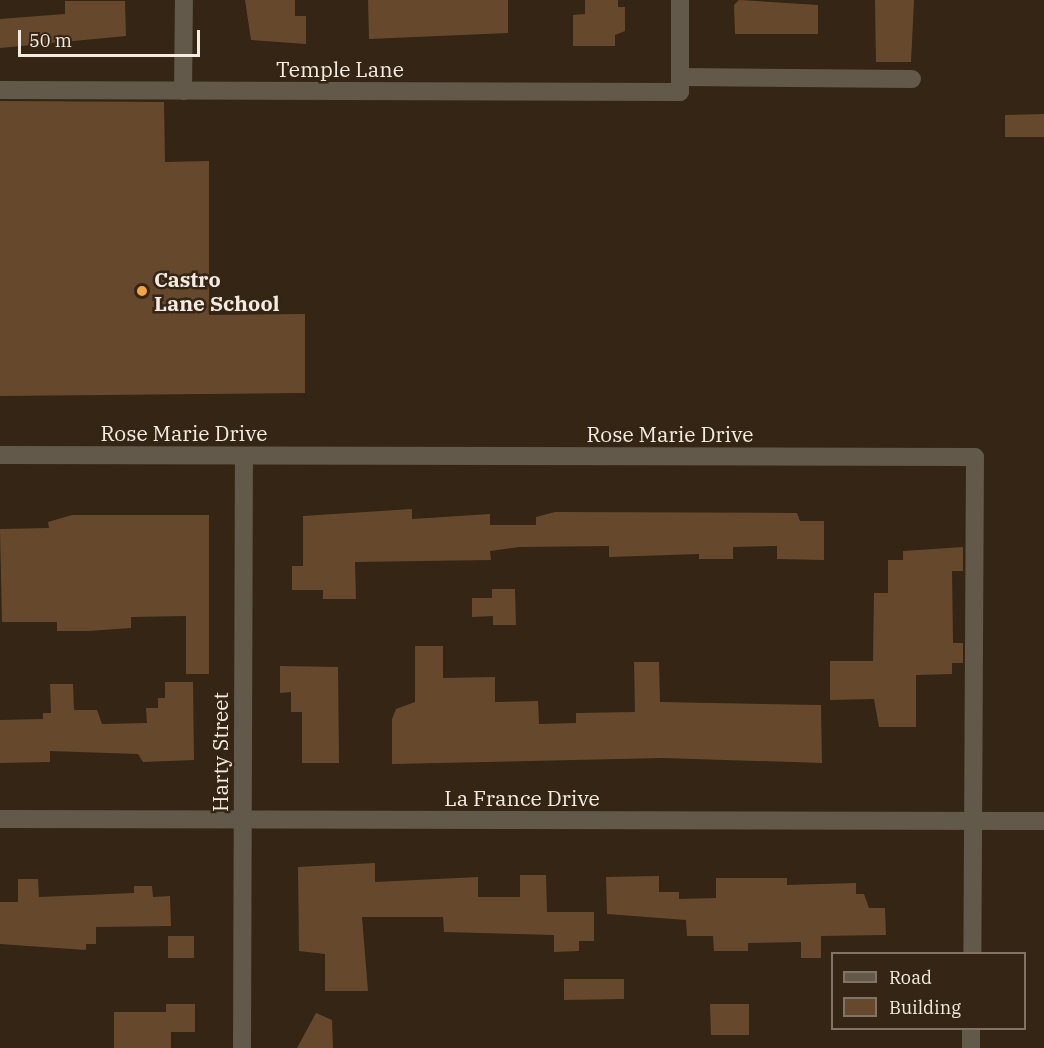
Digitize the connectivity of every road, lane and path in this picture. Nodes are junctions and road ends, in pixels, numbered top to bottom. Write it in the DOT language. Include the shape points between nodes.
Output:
graph roads {
  1 [pos="184,0"];
  2 [pos="680,0"];
  3 [pos="912,78"];
  4 [pos="680,84"];
  5 [pos="0,90"];
  6 [pos="183,91"];
  7 [pos="0,455"];
  8 [pos="244,456"];
  9 [pos="0,819"];
  10 [pos="242,820"];
  11 [pos="974,821"];
  12 [pos="1044,821"];
  13 [pos="972,952"];
  14 [pos="971,1030"];
  15 [pos="242,1048"];
  16 [pos="971,1048"];
  1 -- 6 [label="street"];
  2 -- 4 [label="street"];
  3 -- 4 [label="street, Temple Lane"];
  4 -- 6 [label="street, Temple Lane"];
  5 -- 6 [label="street, Temple Lane"];
  7 -- 8 [label="street, Rose Marie Drive"];
  8 -- 10 [label="street, Harty Street"];
  8 -- 11 [label="street, Rose Marie Drive" via="975,457"];
  9 -- 10 [label="street, La France Drive"];
  10 -- 11 [label="street, La France Drive"];
  10 -- 15 [label="street, Harty Street"];
  11 -- 12 [label="street, La France Drive"];
  11 -- 13 [label="street"];
  14 -- 16 [label="street"];
}
